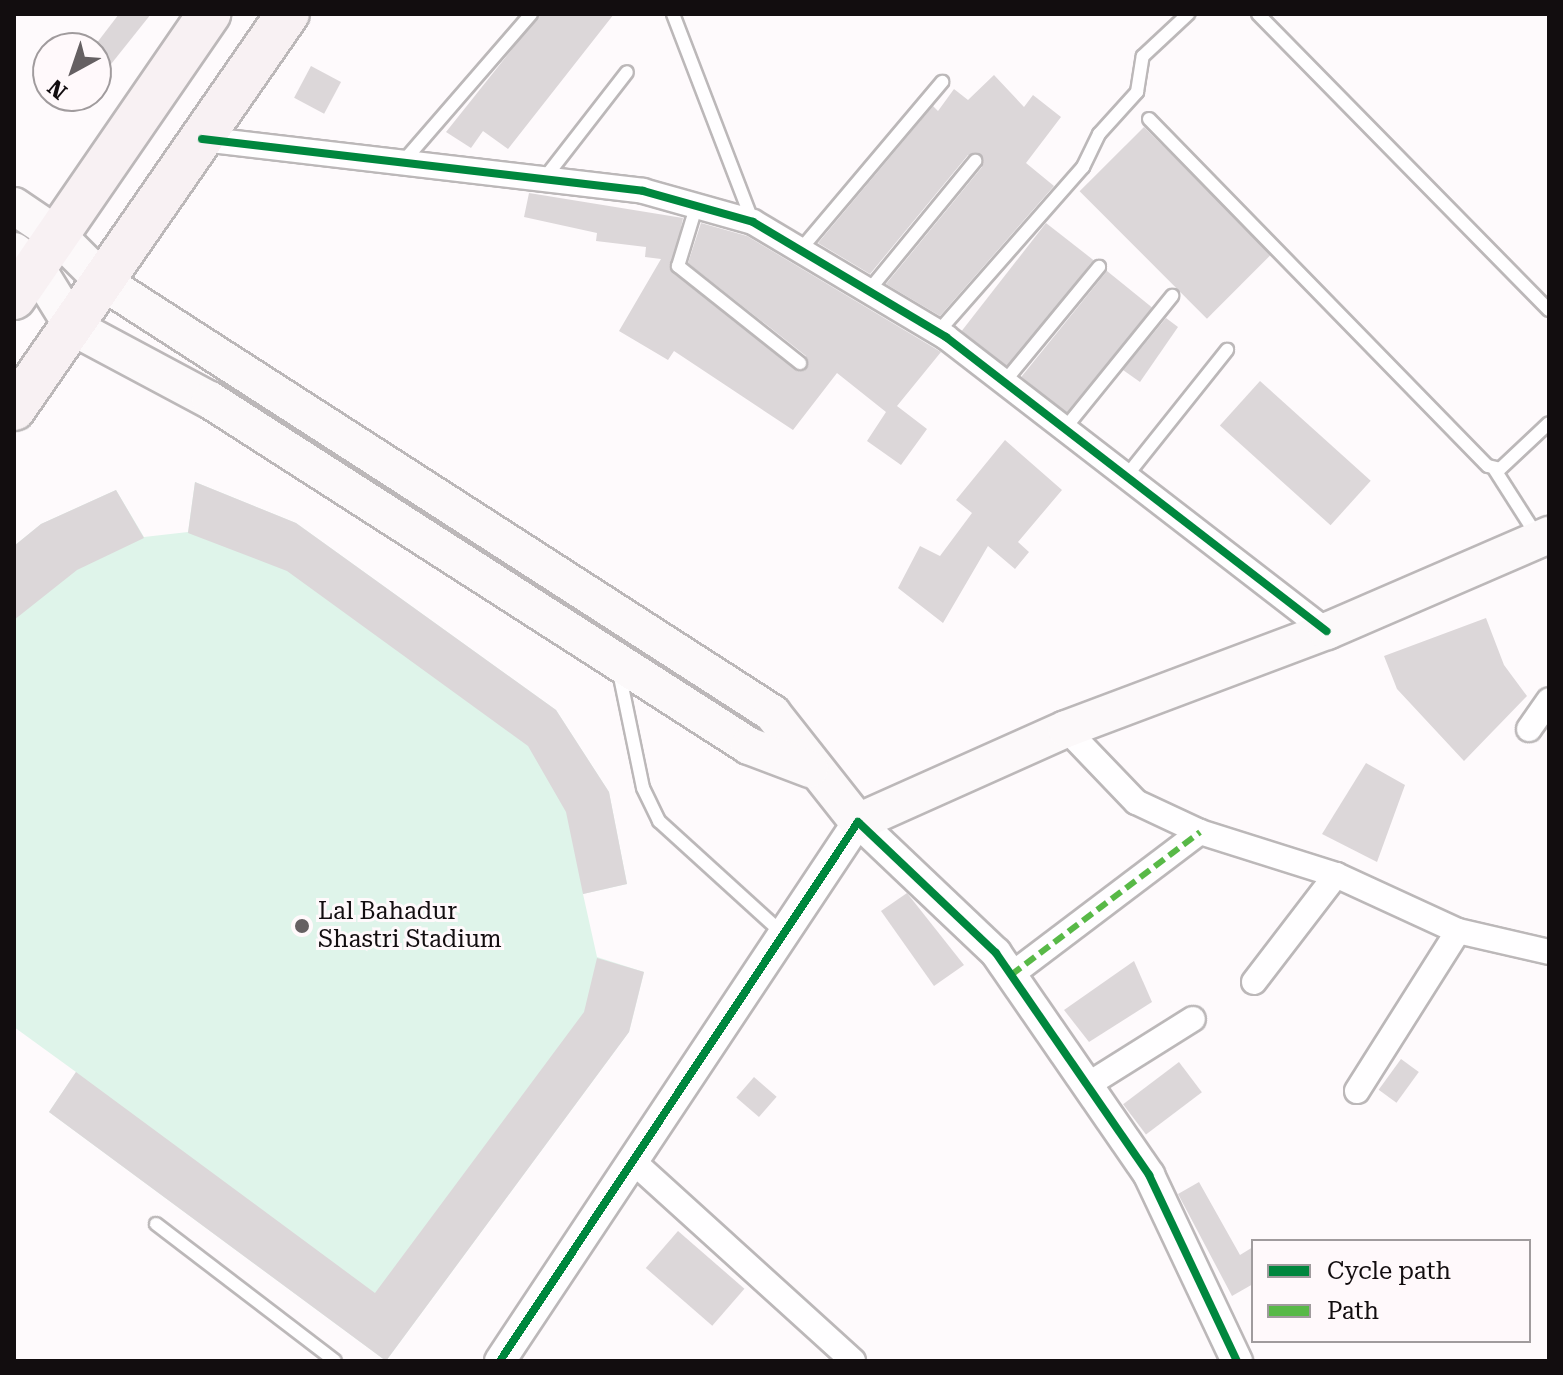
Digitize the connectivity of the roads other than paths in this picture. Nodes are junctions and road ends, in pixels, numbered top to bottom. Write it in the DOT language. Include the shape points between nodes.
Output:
graph roads {
  1 [pos="209,14"];
  2 [pos="288,14"];
  3 [pos="531,14"];
  4 [pos="673,14"];
  5 [pos="1188,14"];
  6 [pos="1258,14"];
  7 [pos="627,72"];
  8 [pos="942,82"];
  9 [pos="1149,119"];
  10 [pos="202,139"];
  11 [pos="975,161"];
  12 [pos="402,163"];
  13 [pos="544,179"];
  14 [pos="697,204"];
  15 [pos="14,206"];
  16 [pos="753,222"];
  17 [pos="801,249"];
  18 [pos="30,262"];
  19 [pos="1099,267"];
  20 [pos="105,283"];
  21 [pos="870,289"];
  22 [pos="1172,296"];
  23 [pos="1549,310"];
  24 [pos="73,327"];
  25 [pos="938,332"];
  26 [pos="1227,350"];
  27 [pos="800,363"];
  28 [pos="1005,381"];
  29 [pos="14,409"];
  30 [pos="1549,423"];
  31 [pos="1066,427"];
  32 [pos="1495,470"];
  33 [pos="1128,474"];
  34 [pos="417,485"];
  35 [pos="396,518"];
  36 [pos="1546,539"];
  37 [pos="1327,631"];
  38 [pos="617,661"];
  39 [pos="1549,700"];
  40 [pos="1066,729"];
  41 [pos="1529,729"];
  42 [pos="810,769"];
  43 [pos="858,822"];
  44 [pos="1200,832"];
  45 [pos="1336,875"];
  46 [pos="1458,931"];
  47 [pos="785,935"];
  48 [pos="1549,952"];
  49 [pos="1011,975"];
  50 [pos="1254,982"];
  51 [pos="1193,1019"];
  52 [pos="1086,1086"];
  53 [pos="1357,1091"];
  54 [pos="636,1164"];
  55 [pos="156,1224"];
  56 [pos="335,1361"];
  57 [pos="500,1361"];
  58 [pos="853,1361"];
  59 [pos="1237,1361"];
  1 -- 18 [label="highway"];
  2 -- 10 [label="highway"];
  3 -- 12 [label="lane"];
  4 -- 16 [label="lane"];
  5 -- 25 [label="lane" via="1143,56 1137,92 1099,134 1083,167"];
  6 -- 23 [label="lane"];
  7 -- 13 [label="lane"];
  8 -- 17 [label="lane"];
  9 -- 32 [label="lane"];
  10 -- 12 [label="street"];
  10 -- 20 [label="highway"];
  11 -- 21 [label="lane"];
  12 -- 13 [label="street"];
  13 -- 14 [label="street"];
  14 -- 16 [label="street"];
  14 -- 27 [label="lane" via="678,266"];
  15 -- 18 [label="main road"];
  16 -- 17 [label="street"];
  17 -- 21 [label="street"];
  18 -- 20 [label="main road"];
  18 -- 24 [label="main road"];
  19 -- 28 [label="lane"];
  20 -- 24 [label="highway"];
  20 -- 34 [label="main road"];
  21 -- 25 [label="street"];
  22 -- 31 [label="lane"];
  24 -- 29 [label="highway"];
  24 -- 35 [label="main road" via="210,400"];
  25 -- 28 [label="street"];
  26 -- 33 [label="lane"];
  28 -- 31 [label="street"];
  30 -- 32 [label="lane"];
  31 -- 33 [label="street"];
  32 -- 36 [label="lane"];
  33 -- 37 [label="street"];
  34 -- 35 [label="main road"];
  34 -- 42 [label="main road" via="772,713"];
  35 -- 38 [label="main road"];
  36 -- 37 [label="main road"];
  37 -- 40 [label="main road"];
  38 -- 42 [label="main road" via="749,746"];
  38 -- 47 [label="lane" via="643,788 659,821"];
  39 -- 41 [label="street"];
  40 -- 43 [label="main road"];
  40 -- 44 [label="street" via="1136,802"];
  42 -- 43 [label="main road"];
  43 -- 47 [label="street"];
  43 -- 49 [label="street"];
  44 -- 45 [label="street"];
  44 -- 49 [label="street"];
  45 -- 46 [label="street"];
  45 -- 50 [label="street"];
  46 -- 48 [label="street"];
  46 -- 53 [label="street"];
  47 -- 54 [label="street"];
  49 -- 52 [label="street"];
  51 -- 52 [label="street"];
  52 -- 59 [label="street" via="1149,1175"];
  54 -- 57 [label="street"];
  54 -- 58 [label="street"];
  55 -- 56 [label="lane"];
}
